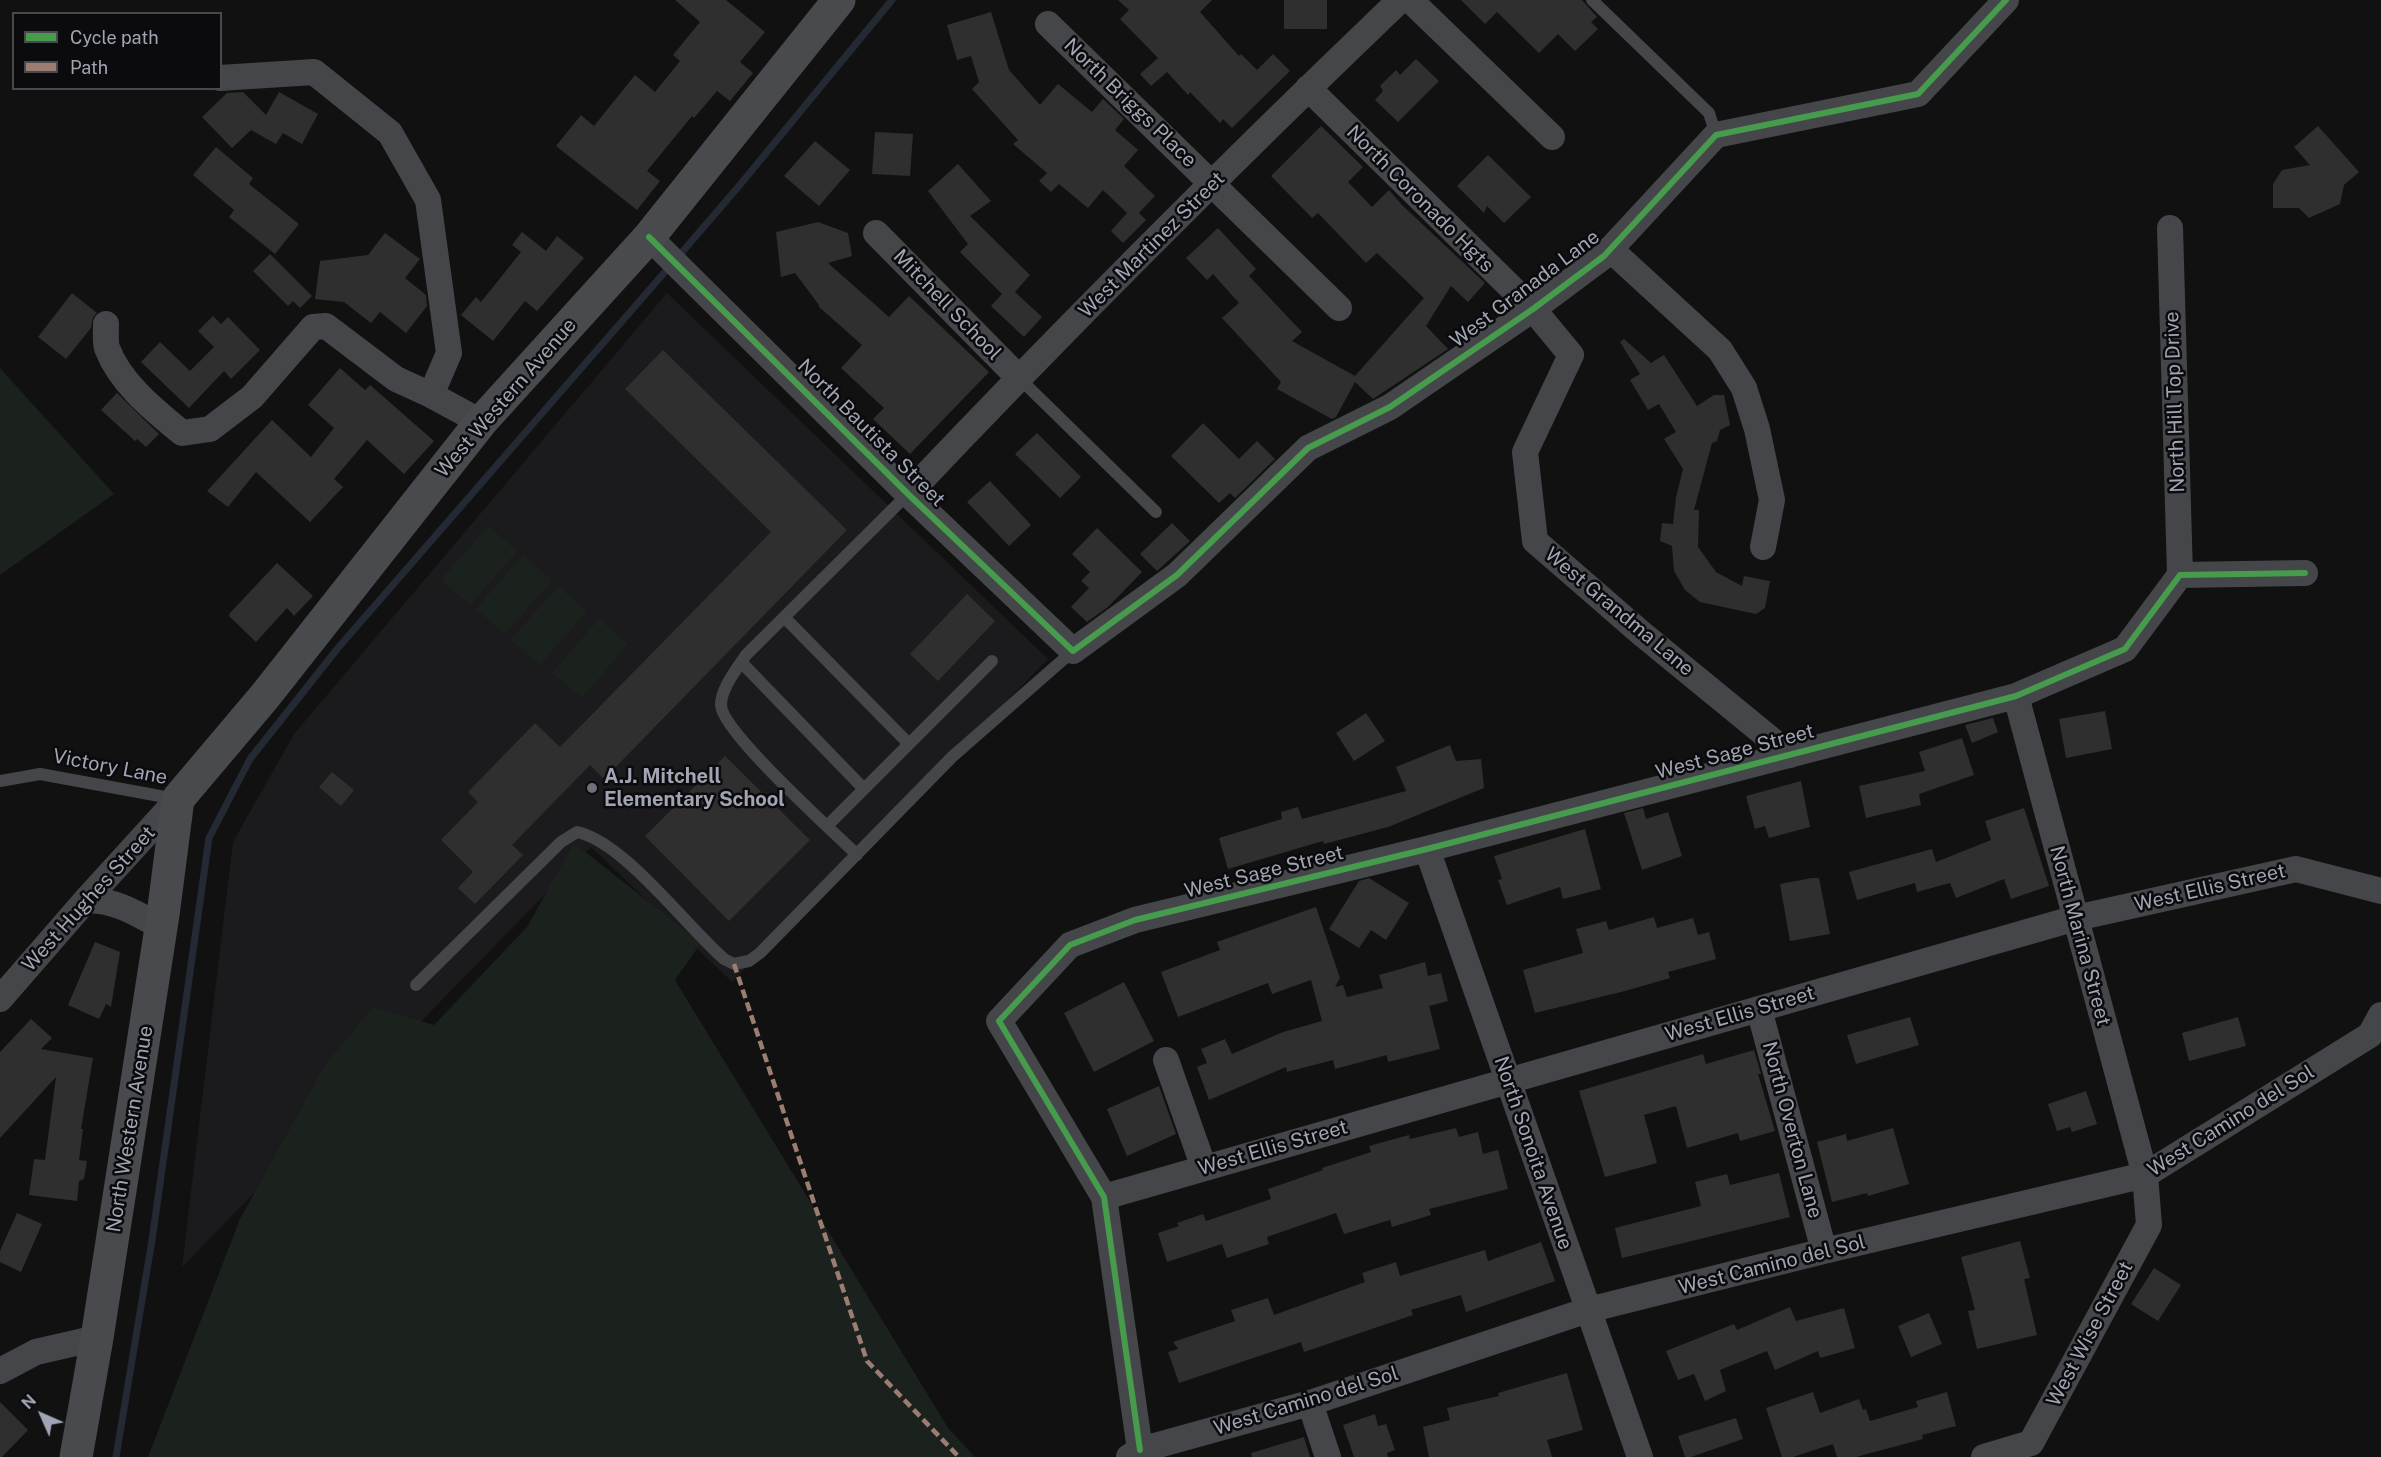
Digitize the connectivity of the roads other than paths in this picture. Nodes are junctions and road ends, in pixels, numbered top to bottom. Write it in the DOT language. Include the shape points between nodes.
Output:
graph roads {
  1 [pos="839,0"];
  2 [pos="1400,0"];
  3 [pos="1410,0"];
  4 [pos="1592,0"];
  5 [pos="2006,0"];
  6 [pos="1048,24"];
  7 [pos="222,78"];
  8 [pos="1308,88"];
  9 [pos="1716,135"];
  10 [pos="1552,137"];
  11 [pos="1213,183"];
  12 [pos="2169,228"];
  13 [pos="876,233"];
  14 [pos="649,237"];
  15 [pos="1610,249"];
  16 [pos="1340,308"];
  17 [pos="1533,309"];
  18 [pos="106,324"];
  19 [pos="1018,377"];
  20 [pos="431,394"];
  21 [pos="481,422"];
  22 [pos="908,494"];
  23 [pos="1156,512"];
  24 [pos="1763,547"];
  25 [pos="2305,573"];
  26 [pos="2180,575"];
  27 [pos="784,617"];
  28 [pos="1072,651"];
  29 [pos="992,661"];
  30 [pos="741,662"];
  31 [pos="2016,696"];
  32 [pos="909,744"];
  33 [pos="1790,755"];
  34 [pos="0,781"];
  35 [pos="864,789"];
  36 [pos="178,799"];
  37 [pos="828,825"];
  38 [pos="1427,849"];
  39 [pos="857,855"];
  40 [pos="2381,891"];
  41 [pos="86,900"];
  42 [pos="2076,918"];
  43 [pos="161,927"];
  44 [pos="416,985"];
  45 [pos="0,999"];
  46 [pos="1759,1009"];
  47 [pos="2381,1015"];
  48 [pos="1166,1060"];
  49 [pos="1508,1081"];
  50 [pos="1204,1168"];
  51 [pos="2145,1175"];
  52 [pos="1104,1197"];
  53 [pos="1824,1251"];
  54 [pos="1588,1310"];
  55 [pos="97,1338"];
  56 [pos="0,1371"];
  57 [pos="1310,1402"];
  58 [pos="1134,1453"];
  59 [pos="76,1457"];
  60 [pos="1328,1457"];
  61 [pos="1640,1457"];
  62 [pos="1984,1457"];
  1 -- 14 [label="street, West Western Avenue"];
  2 -- 8 [label="street, West Martinez Street"];
  3 -- 10 [label="street"];
  4 -- 9 [label="lane" via="1709,113"];
  5 -- 9 [label="street" via="1918,94"];
  6 -- 11 [label="street, North Briggs Place"];
  7 -- 20 [label="street" via="314,72 390,133 428,200 448,353"];
  8 -- 11 [label="street, West Martinez Street"];
  8 -- 17 [label="street, North Coronado Hgts"];
  9 -- 15 [label="street, West Granada Lane"];
  11 -- 16 [label="street, North Briggs Place"];
  11 -- 19 [label="street, West Martinez Street"];
  12 -- 26 [label="street, North Hill Top Drive"];
  13 -- 19 [label="street, Mitchell School"];
  14 -- 21 [label="street, West Western Avenue"];
  14 -- 22 [label="street, North Bautista Street"];
  15 -- 17 [label="street, West Granada Lane"];
  15 -- 24 [label="street" via="1720,350 1744,388 1772,500"];
  17 -- 28 [label="street, West Granada Lane" via="1390,407 1308,448 1178,575"];
  17 -- 33 [label="street, West Grandma Lane" via="1571,355 1525,452 1535,540"];
  18 -- 20 [label="street" via="106,346 120,372 138,394 182,433 210,429 252,397 313,327 326,326 396,379"];
  19 -- 22 [label="street, West Martinez Street"];
  19 -- 23 [label="lane"];
  20 -- 21 [label="street"];
  21 -- 36 [label="street, West Western Avenue" via="265,696"];
  22 -- 27 [label="lane"];
  22 -- 28 [label="street, North Bautista Street"];
  25 -- 26 [label="street"];
  26 -- 31 [label="street, West Sage Street" via="2125,649"];
  27 -- 30 [label="lane"];
  27 -- 32 [label="lane"];
  28 -- 39 [label="lane" via="952,757"];
  29 -- 32 [label="lane"];
  30 -- 35 [label="lane"];
  30 -- 37 [label="lane" via="721,705 726,720 747,746"];
  31 -- 33 [label="street, West Sage Street"];
  31 -- 42 [label="street, North Marina Street"];
  32 -- 35 [label="lane"];
  33 -- 38 [label="street, West Sage Street"];
  34 -- 36 [label="lane, Victory Lane" via="40,774"];
  35 -- 37 [label="lane"];
  36 -- 41 [label="street, West Hughes Street"];
  36 -- 43 [label="street, North Western Avenue"];
  37 -- 39 [label="lane"];
  38 -- 49 [label="street, North Sonoita Avenue"];
  38 -- 52 [label="street, West Sage Street" via="1135,920 1070,945 999,1021"];
  39 -- 44 [label="lane" via="760,953 749,961 734,964 709,946 611,848 576,832 561,842"];
  40 -- 42 [label="street, West Ellis Street" via="2296,869"];
  41 -- 43 [label="street" via="118,905"];
  41 -- 45 [label="street, West Hughes Street"];
  42 -- 46 [label="street, West Ellis Street"];
  42 -- 51 [label="street, North Marina Street"];
  43 -- 55 [label="street, North Western Avenue"];
  46 -- 49 [label="street, West Ellis Street"];
  46 -- 53 [label="street, North Overton Lane"];
  47 -- 51 [label="street, West Camino del Sol" via="2370,1035"];
  48 -- 50 [label="street"];
  49 -- 50 [label="street, West Ellis Street"];
  49 -- 54 [label="street, North Sonoita Avenue"];
  50 -- 52 [label="street, West Ellis Street"];
  51 -- 53 [label="street, West Camino del Sol"];
  51 -- 62 [label="street, West Wise Street" via="2149,1225 2031,1443"];
  52 -- 58 [label="street"];
  53 -- 54 [label="street, West Camino del Sol"];
  54 -- 57 [label="street, West Camino del Sol"];
  54 -- 61 [label="street, North Sonoita Avenue"];
  55 -- 56 [label="street" via="36,1352"];
  55 -- 59 [label="street, North Western Avenue"];
  57 -- 58 [label="street, West Camino del Sol"];
  57 -- 60 [label="street"];
}
